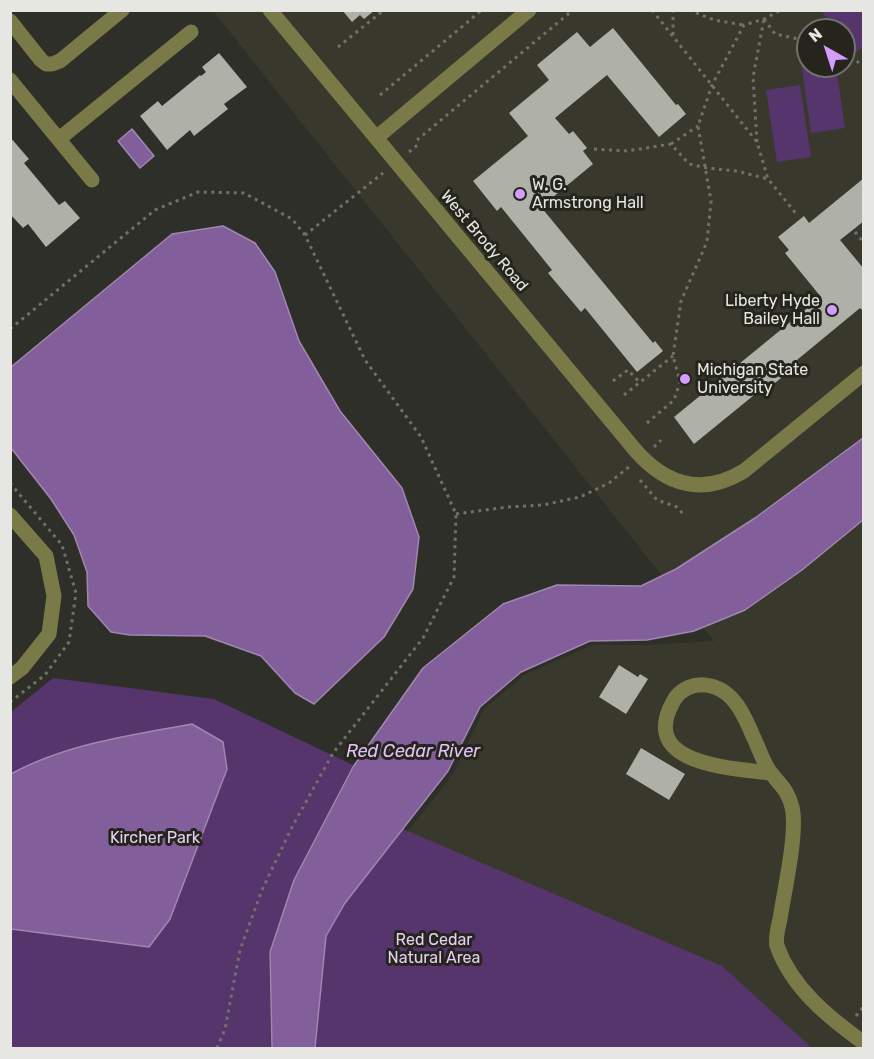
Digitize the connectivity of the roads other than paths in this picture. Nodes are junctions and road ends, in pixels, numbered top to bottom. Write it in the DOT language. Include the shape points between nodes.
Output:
graph roads {
  1 [pos="122,10"];
  2 [pos="270,10"];
  3 [pos="529,10"];
  4 [pos="10,21"];
  5 [pos="191,32"];
  6 [pos="10,80"];
  7 [pos="376,138"];
  8 [pos="59,139"];
  9 [pos="92,180"];
  10 [pos="864,374"];
  11 [pos="10,515"];
  12 [pos="10,677"];
  13 [pos="770,772"];
  14 [pos="864,1042"];
  1 -- 4 [label="street" via="52,64 41,60"];
  2 -- 7 [label="street, West Brody Road"];
  3 -- 7 [label="street"];
  5 -- 8 [label="street"];
  6 -- 8 [label="street"];
  7 -- 10 [label="street, West Brody Road" via="636,452 665,476 698,486 730,480"];
  8 -- 9 [label="street"];
  11 -- 12 [label="street" via="46,556 54,596 49,634"];
  13 -- 13 [label="street" via="706,765 678,751 666,734 665,716 676,697 687,688 702,684 715,686 734,700"];
  13 -- 14 [label="street" via="782,784 792,807 793,834 776,943 786,967 804,993"];
}
